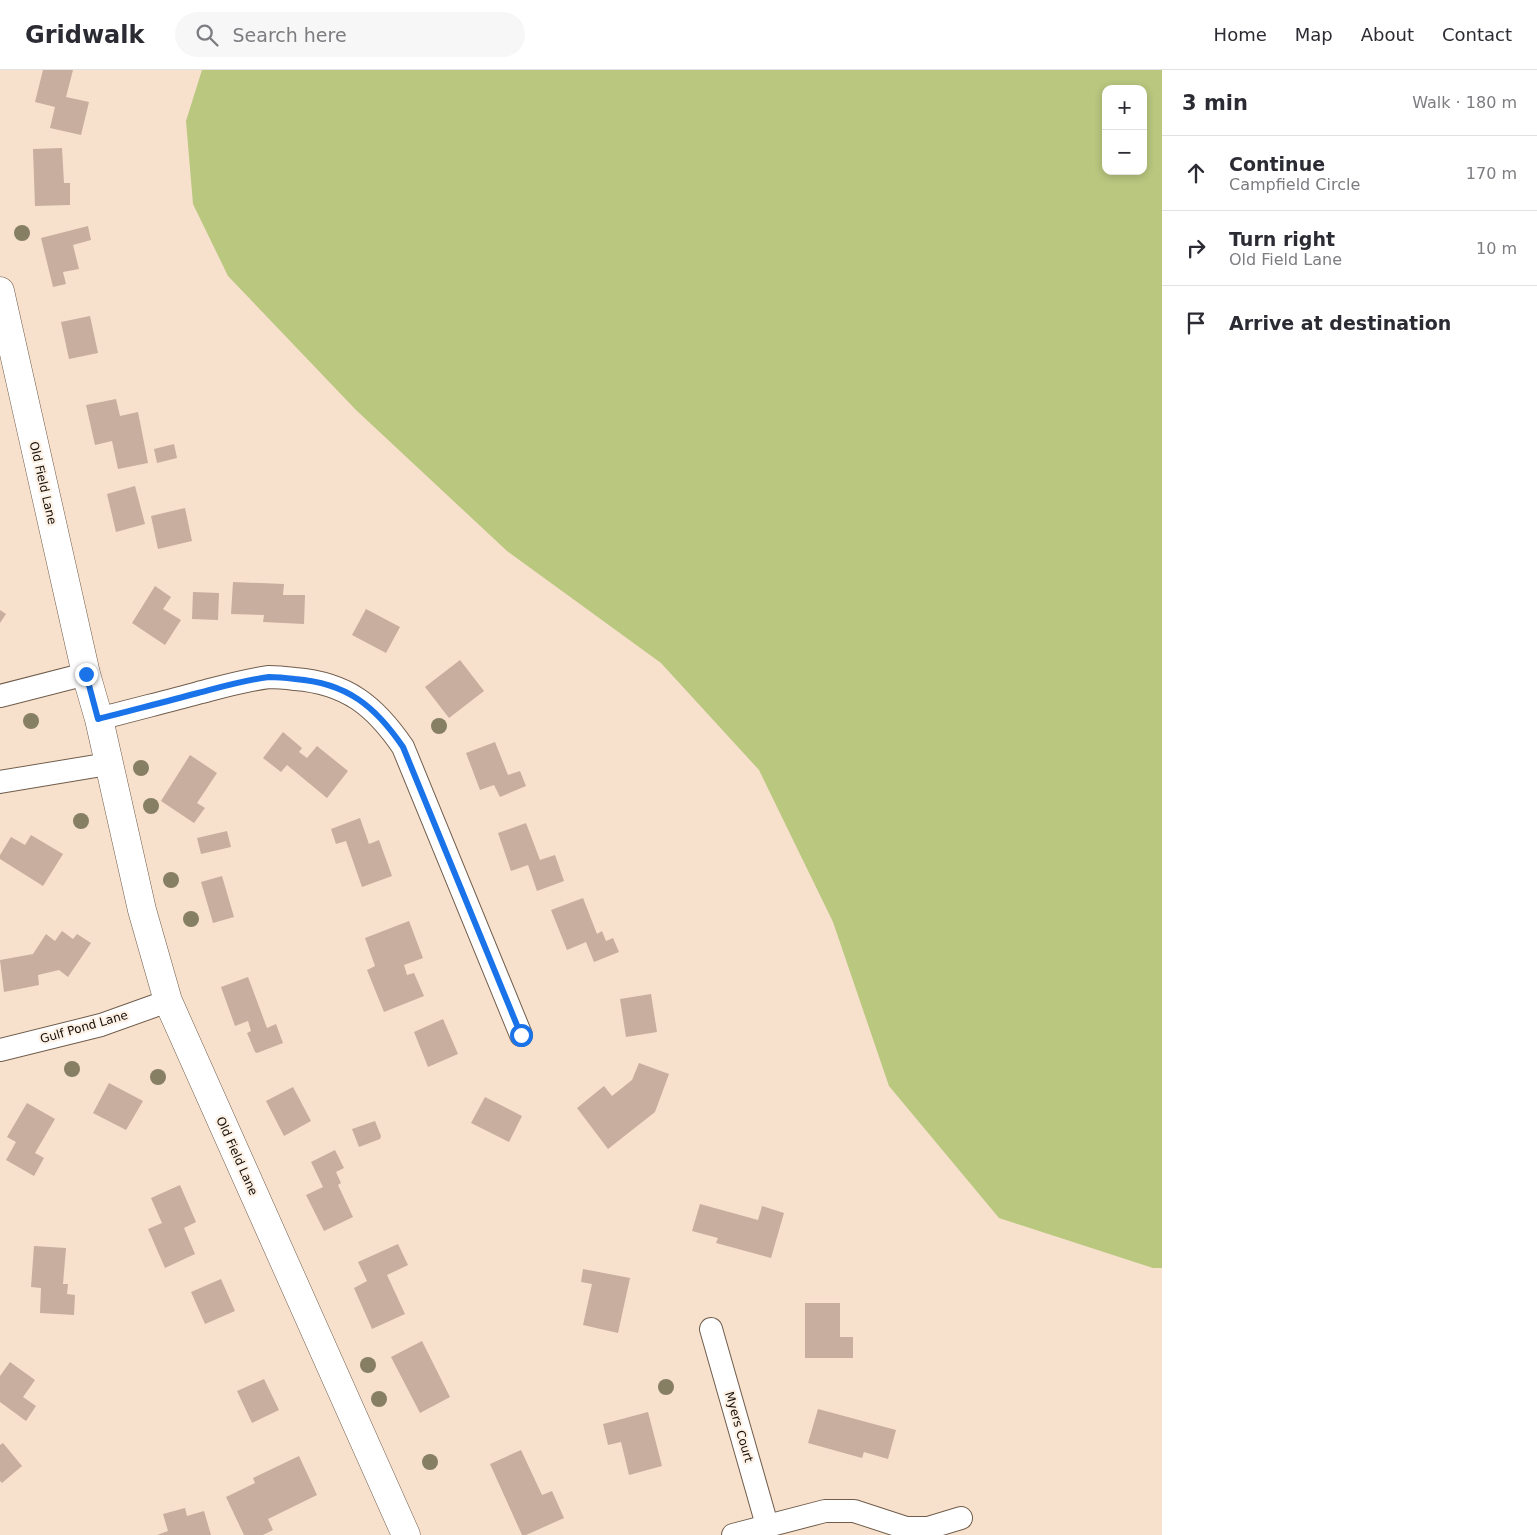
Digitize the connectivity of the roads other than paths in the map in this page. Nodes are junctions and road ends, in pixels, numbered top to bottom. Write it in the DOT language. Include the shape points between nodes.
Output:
graph roads {
  1 [pos="0,292"];
  2 [pos="86,674"];
  3 [pos="0,696"];
  4 [pos="98,719"];
  5 [pos="108,764"];
  6 [pos="0,782"];
  7 [pos="168,1001"];
  8 [pos="521,1035"];
  9 [pos="0,1050"];
  10 [pos="711,1329"];
  11 [pos="962,1518"];
  12 [pos="767,1525"];
  13 [pos="406,1535"];
  14 [pos="733,1535"];
  1 -- 2 [label="street, Old Field Lane"];
  2 -- 3 [label="street"];
  2 -- 4 [label="street, Old Field Lane"];
  4 -- 5 [label="street, Old Field Lane"];
  4 -- 8 [label="street" via="271,677 325,684 361,700 388,726 403,747"];
  5 -- 6 [label="street"];
  5 -- 7 [label="street, Old Field Lane" via="142,910"];
  7 -- 9 [label="street, Gulf Pond Lane" via="101,1025"];
  7 -- 13 [label="street, Old Field Lane"];
  10 -- 12 [label="street, Myers Court"];
  11 -- 12 [label="street" via="928,1528 906,1528 854,1511 825,1511"];
  12 -- 14 [label="street"];
}
